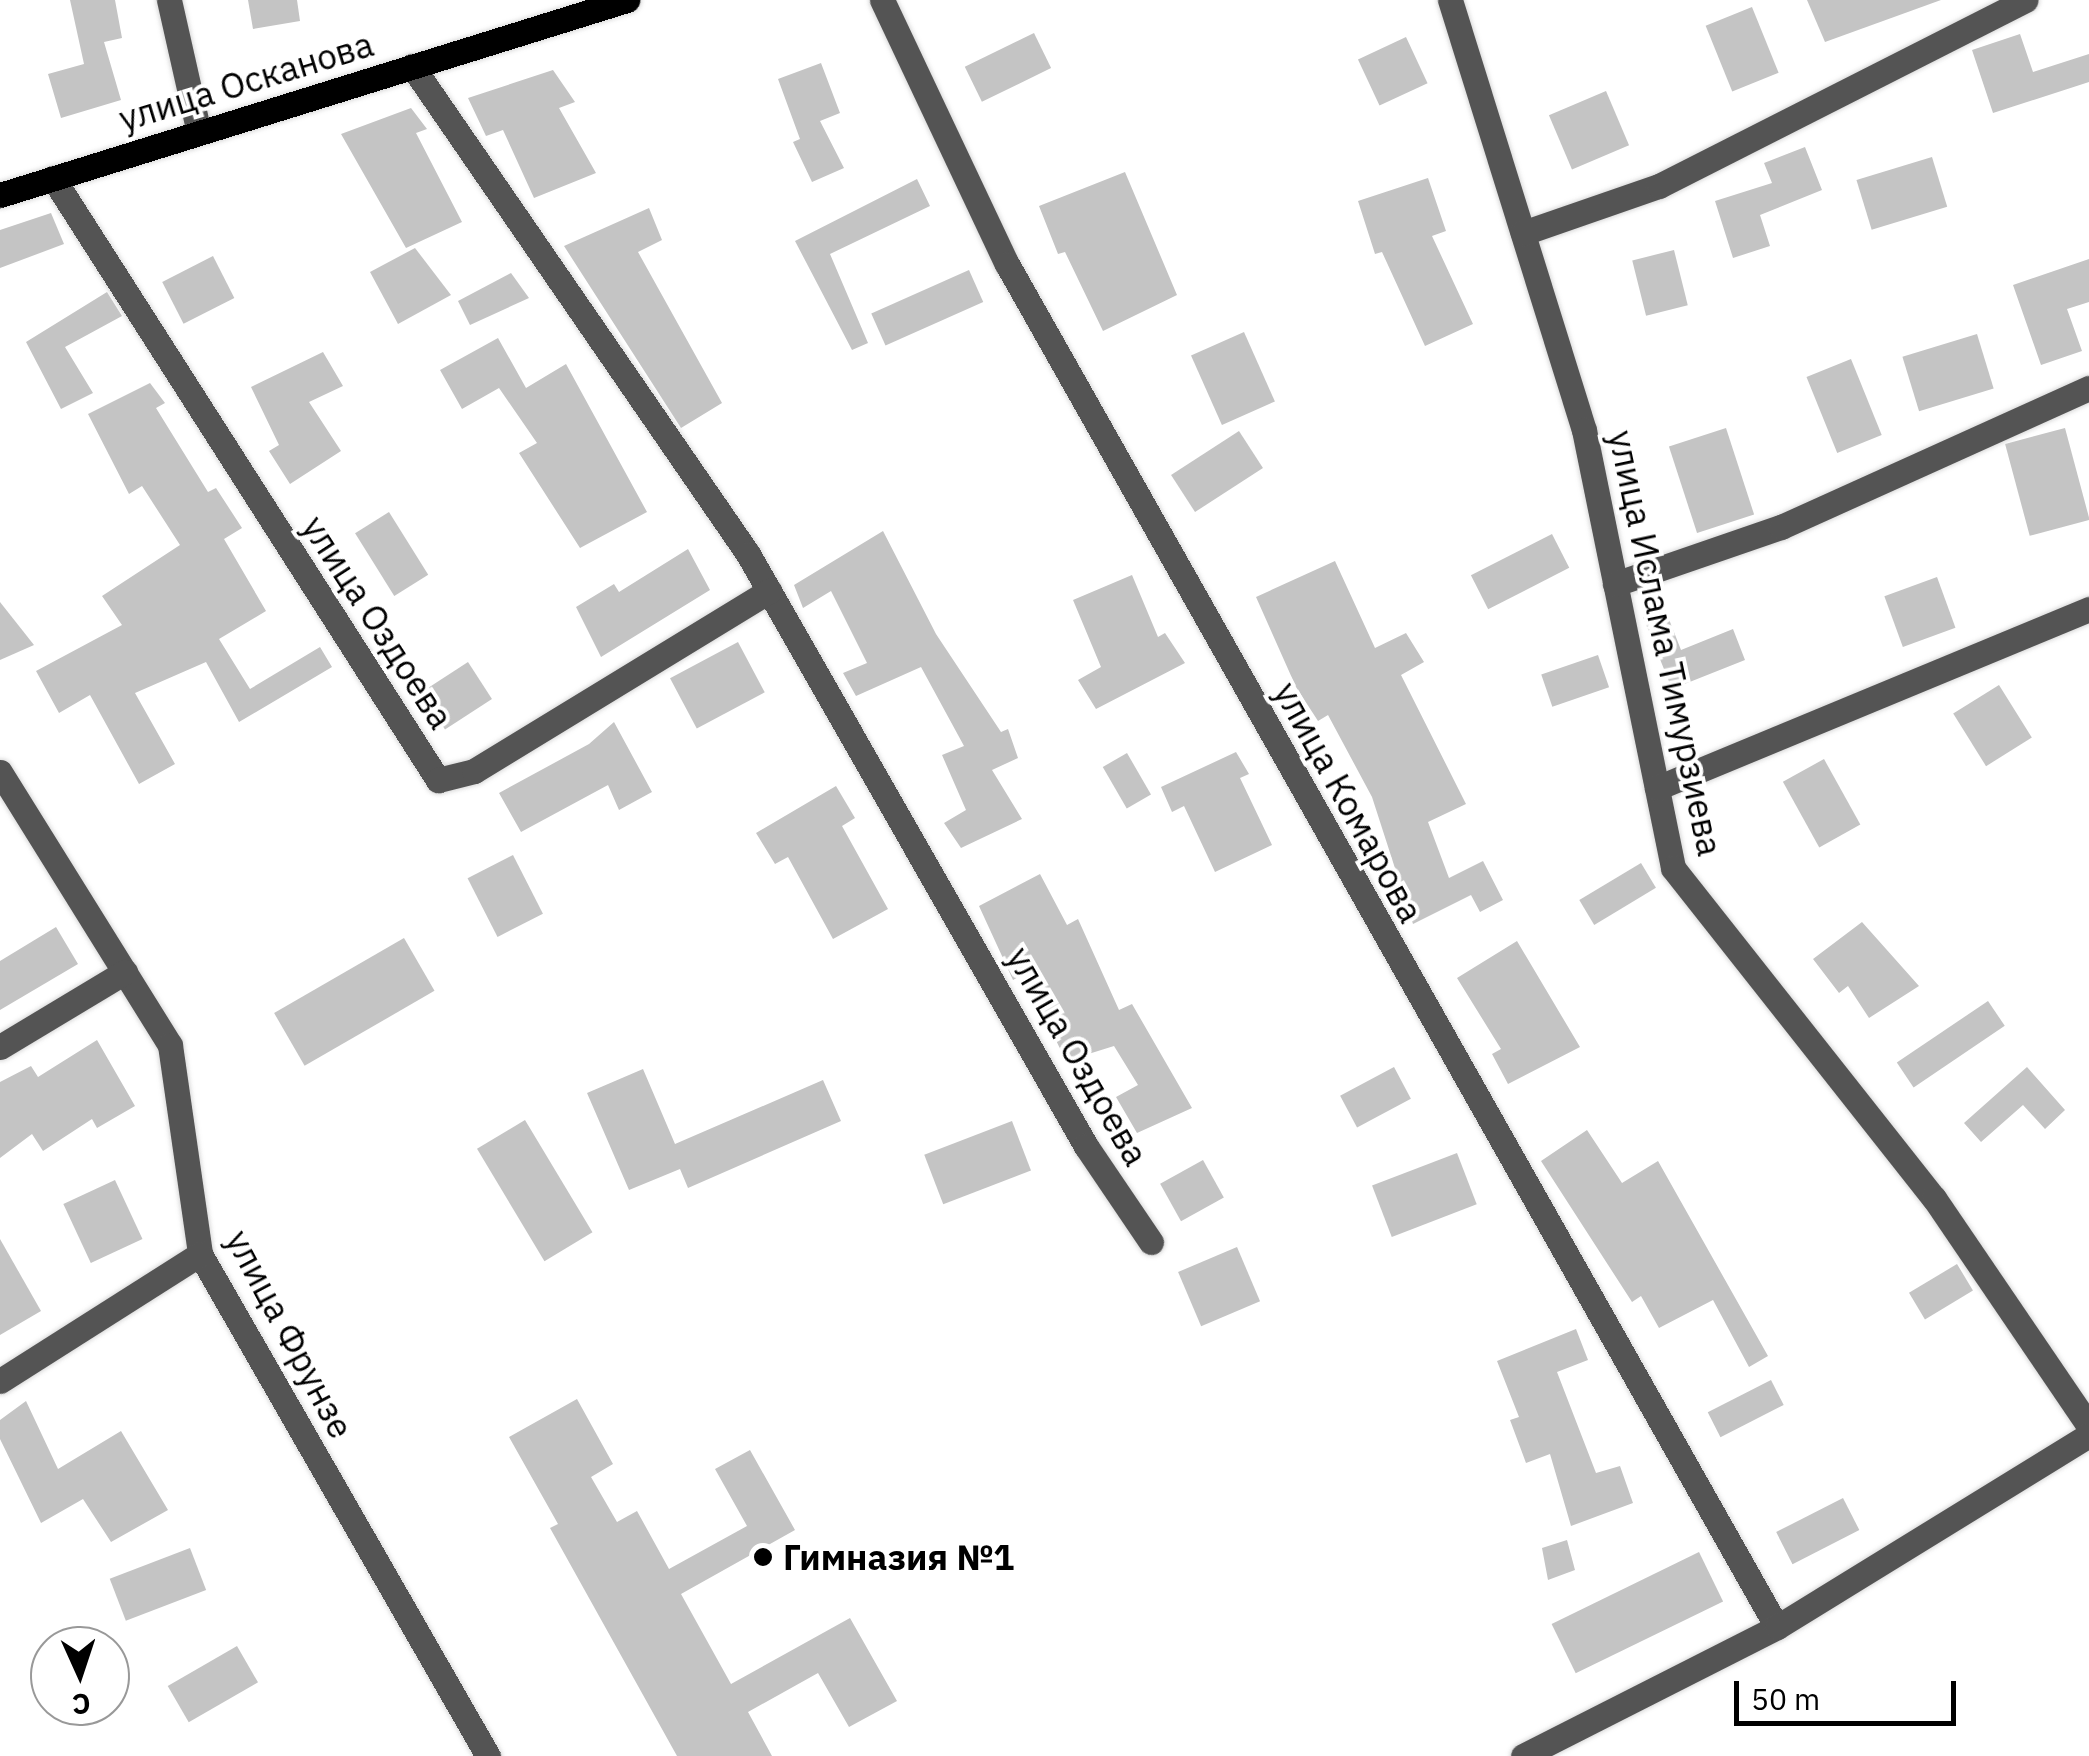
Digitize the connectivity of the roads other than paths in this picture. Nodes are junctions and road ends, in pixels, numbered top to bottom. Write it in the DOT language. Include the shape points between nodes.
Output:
graph roads {
  1 [pos="168,0"];
  2 [pos="627,0"];
  3 [pos="882,0"];
  4 [pos="1450,0"];
  5 [pos="2025,0"];
  6 [pos="412,66"];
  7 [pos="199,133"];
  8 [pos="53,178"];
  9 [pos="0,195"];
  10 [pos="1523,232"];
  11 [pos="2089,388"];
  12 [pos="1615,584"];
  13 [pos="769,591"];
  14 [pos="2089,609"];
  15 [pos="0,772"];
  16 [pos="1657,788"];
  17 [pos="125,972"];
  18 [pos="0,1047"];
  19 [pos="1151,1242"];
  20 [pos="200,1254"];
  21 [pos="0,1382"];
  22 [pos="2089,1426"];
  23 [pos="2089,1435"];
  24 [pos="1777,1627"];
  25 [pos="488,1756"];
  26 [pos="1523,1756"];
  1 -- 7 [label="street"];
  2 -- 6 [label="main road, улица Осканова"];
  3 -- 24 [label="street, улица Комарова" via="1007,264"];
  4 -- 10 [label="street, улица Ислама Тимурзиева"];
  5 -- 10 [label="street" via="1659,186"];
  6 -- 7 [label="main road, улица Осканова"];
  6 -- 13 [label="street, улица Оздоева"];
  7 -- 8 [label="main road, улица Осканова"];
  8 -- 9 [label="main road, улица Осканова"];
  8 -- 13 [label="street, улица Оздоева" via="438,780 474,771"];
  10 -- 12 [label="street, улица Ислама Тимурзиева" via="1584,430"];
  11 -- 12 [label="street" via="1781,528"];
  12 -- 16 [label="street, улица Ислама Тимурзиева"];
  13 -- 19 [label="street, улица Оздоева" via="1086,1146"];
  14 -- 16 [label="street"];
  15 -- 17 [label="street, улица Фрунзе"];
  16 -- 22 [label="street, улица Ислама Тимурзиева" via="1673,868 1934,1198"];
  17 -- 18 [label="street"];
  17 -- 20 [label="street, улица Фрунзе" via="170,1045"];
  20 -- 21 [label="street"];
  20 -- 25 [label="street, улица Фрунзе"];
  23 -- 24 [label="street"];
  24 -- 26 [label="street"];
}
